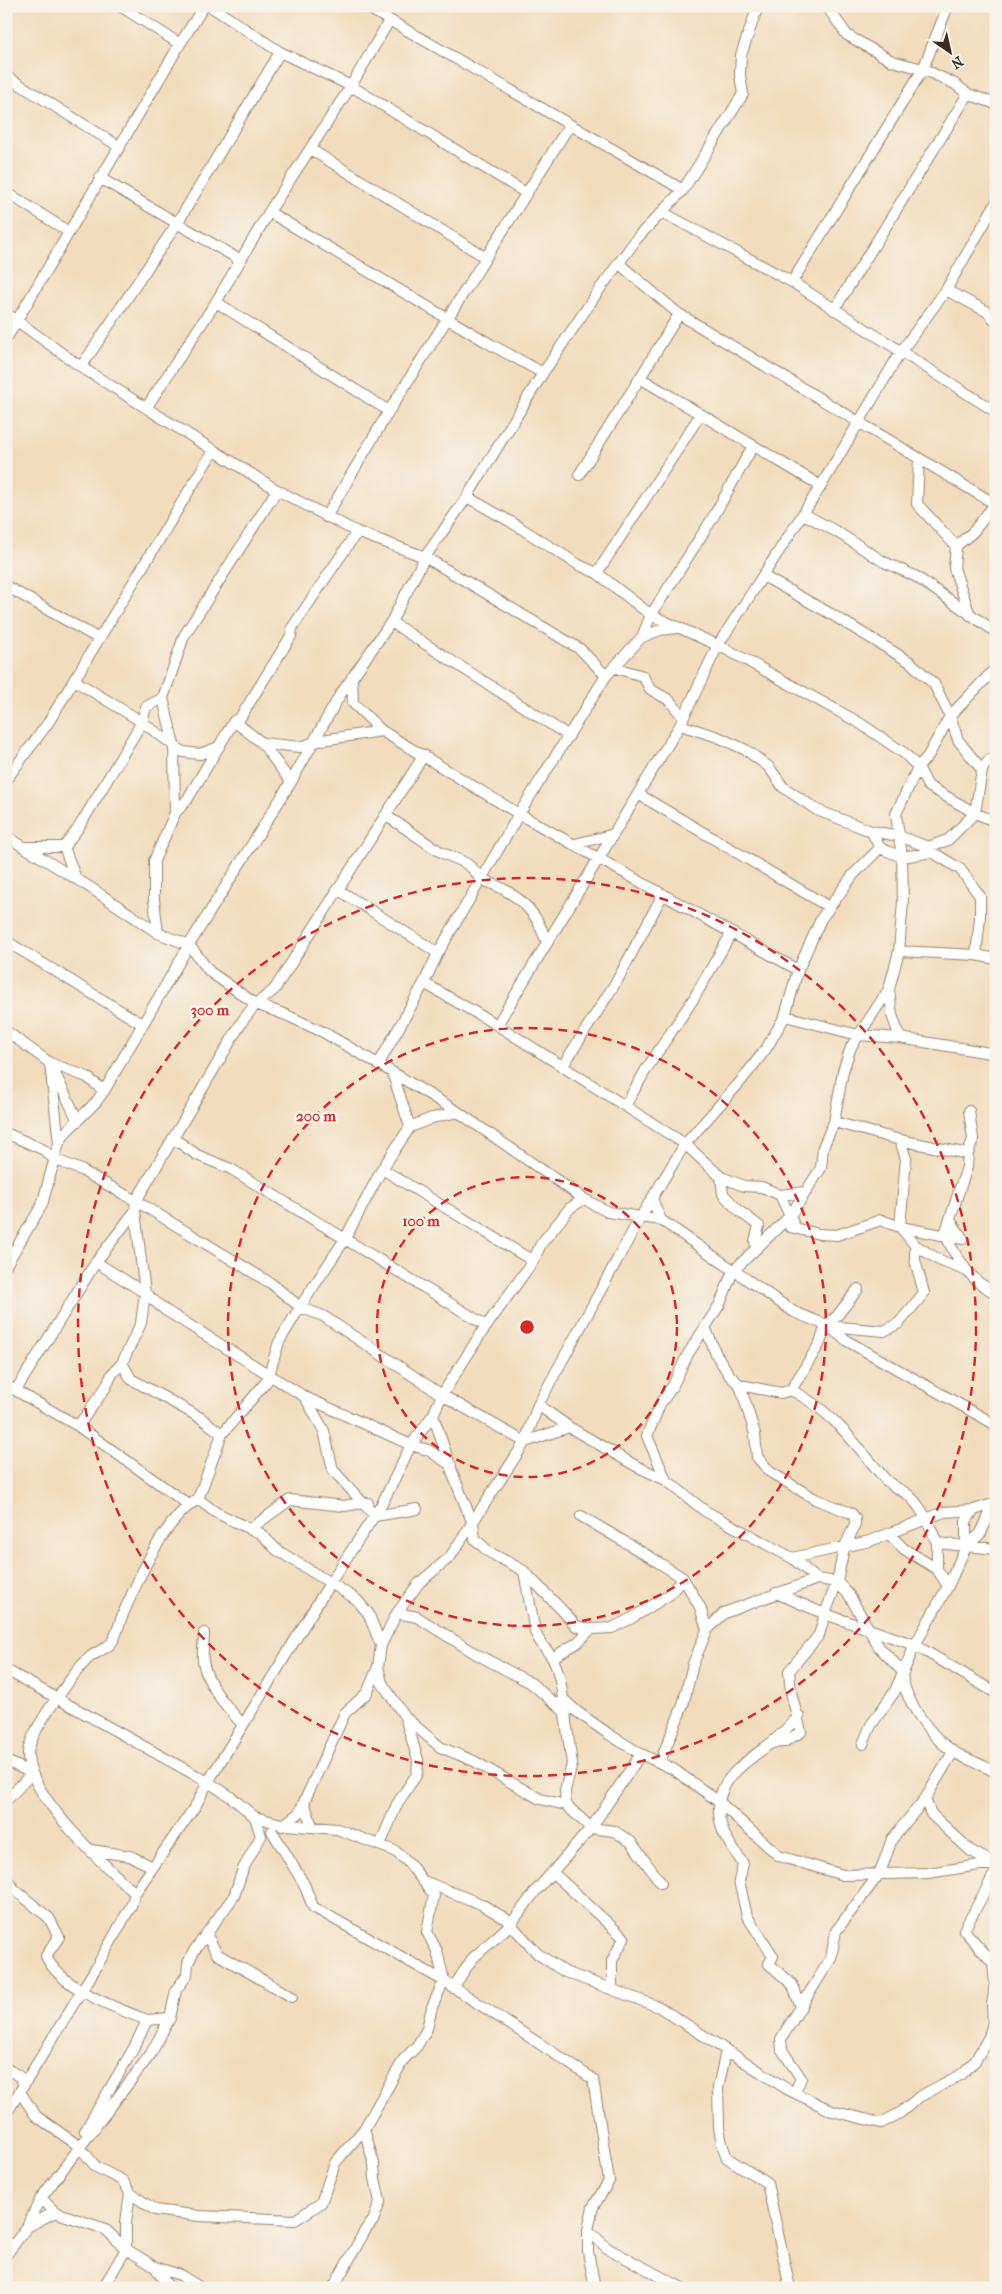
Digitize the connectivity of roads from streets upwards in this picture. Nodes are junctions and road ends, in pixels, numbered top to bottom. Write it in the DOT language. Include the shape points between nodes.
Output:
graph roads {
  1 [pos="120,6"];
  2 [pos="204,6"];
  3 [pos="210,6"];
  4 [pos="365,6"];
  5 [pos="758,6"];
  6 [pos="820,6"];
  7 [pos="948,6"];
  8 [pos="389,21"];
  9 [pos="180,44"];
  10 [pos="280,52"];
  11 [pos="923,69"];
  12 [pos="6,76"];
  13 [pos="351,86"];
  14 [pos="968,94"];
  15 [pos="996,104"];
  16 [pos="569,126"];
  17 [pos="120,147"];
  18 [pos="310,149"];
  19 [pos="100,178"];
  20 [pos="683,190"];
  21 [pos="6,192"];
  22 [pos="526,193"];
  23 [pos="995,208"];
  24 [pos="270,212"];
  25 [pos="662,212"];
  26 [pos="178,222"];
  27 [pos="69,232"];
  28 [pos="485,257"];
  29 [pos="240,260"];
  30 [pos="618,263"];
  31 [pos="792,282"];
  32 [pos="946,290"];
  33 [pos="216,302"];
  34 [pos="834,310"];
  35 [pos="6,313"];
  36 [pos="679,314"];
  37 [pos="448,318"];
  38 [pos="18,320"];
  39 [pos="996,321"];
  40 [pos="6,339"];
  41 [pos="900,353"];
  42 [pos="81,367"];
  43 [pos="544,374"];
  44 [pos="640,378"];
  45 [pos="146,408"];
  46 [pos="389,411"];
  47 [pos="996,412"];
  48 [pos="700,415"];
  49 [pos="859,422"];
  50 [pos="753,446"];
  51 [pos="213,451"];
  52 [pos="919,458"];
  53 [pos="579,475"];
  54 [pos="821,486"];
  55 [pos="277,490"];
  56 [pos="467,497"];
  57 [pos="996,504"];
  58 [pos="804,514"];
  59 [pos="326,517"];
  60 [pos="357,532"];
  61 [pos="956,546"];
  62 [pos="425,557"];
  63 [pos="597,573"];
  64 [pos="763,576"];
  65 [pos="6,586"];
  66 [pos="651,615"];
  67 [pos="970,615"];
  68 [pos="391,622"];
  69 [pos="679,628"];
  70 [pos="996,632"];
  71 [pos="642,637"];
  72 [pos="99,639"];
  73 [pos="718,645"];
  74 [pos="616,668"];
  75 [pos="996,668"];
  76 [pos="606,676"];
  77 [pos="352,677"];
  78 [pos="74,680"];
  79 [pos="163,698"];
  80 [pos="950,716"];
  81 [pos="234,721"];
  82 [pos="681,721"];
  83 [pos="142,722"];
  84 [pos="382,731"];
  85 [pos="569,736"];
  86 [pos="262,743"];
  87 [pos="174,744"];
  88 [pos="314,744"];
  89 [pos="219,747"];
  90 [pos="424,755"];
  91 [pos="996,758"];
  92 [pos="918,767"];
  93 [pos="982,770"];
  94 [pos="6,780"];
  95 [pos="291,782"];
  96 [pos="638,794"];
  97 [pos="175,813"];
  98 [pos="975,813"];
  99 [pos="519,814"];
  100 [pos="386,816"];
  101 [pos="996,822"];
  102 [pos="871,831"];
  103 [pos="611,835"];
  104 [pos="6,836"];
  105 [pos="899,836"];
  106 [pos="576,844"];
  107 [pos="24,846"];
  108 [pos="64,847"];
  109 [pos="880,848"];
  110 [pos="599,856"];
  111 [pos="902,857"];
  112 [pos="76,879"];
  113 [pos="480,879"];
  114 [pos="337,889"];
  115 [pos="663,894"];
  116 [pos="829,907"];
  117 [pos="158,933"];
  118 [pos="731,934"];
  119 [pos="6,941"];
  120 [pos="546,942"];
  121 [pos="189,945"];
  122 [pos="899,950"];
  123 [pos="438,953"];
  124 [pos="976,955"];
  125 [pos="996,960"];
  126 [pos="798,970"];
  127 [pos="424,983"];
  128 [pos="889,989"];
  129 [pos="256,1004"];
  130 [pos="785,1016"];
  131 [pos="142,1024"];
  132 [pos="497,1025"];
  133 [pos="6,1031"];
  134 [pos="858,1035"];
  135 [pos="900,1038"];
  136 [pos="996,1054"];
  137 [pos="50,1063"];
  138 [pos="378,1065"];
  139 [pos="562,1067"];
  140 [pos="392,1072"];
  141 [pos="104,1090"];
  142 [pos="626,1106"];
  143 [pos="969,1111"];
  144 [pos="458,1112"];
  145 [pos="78,1120"];
  146 [pos="834,1122"];
  147 [pos="410,1127"];
  148 [pos="6,1133"];
  149 [pos="173,1138"];
  150 [pos="900,1140"];
  151 [pos="59,1143"];
  152 [pos="685,1144"];
  153 [pos="968,1154"];
  154 [pos="54,1159"];
  155 [pos="382,1169"];
  156 [pos="721,1177"];
  157 [pos="806,1192"];
  158 [pos="780,1195"];
  159 [pos="584,1199"];
  160 [pos="652,1199"];
  161 [pos="135,1206"];
  162 [pos="790,1216"];
  163 [pos="640,1218"];
  164 [pos="661,1220"];
  165 [pos="950,1220"];
  166 [pos="795,1226"];
  167 [pos="777,1227"];
  168 [pos="900,1227"];
  169 [pos="945,1234"];
  170 [pos="345,1239"];
  171 [pos="915,1245"];
  172 [pos="756,1248"];
  173 [pos="533,1261"];
  174 [pos="96,1262"];
  175 [pos="6,1265"];
  176 [pos="733,1271"];
  177 [pos="967,1271"];
  178 [pos="858,1289"];
  179 [pos="145,1293"];
  180 [pos="996,1294"];
  181 [pos="300,1306"];
  182 [pos="487,1326"];
  183 [pos="826,1326"];
  184 [pos="706,1328"];
  185 [pos="122,1363"];
  186 [pos="270,1376"];
  187 [pos="740,1385"];
  188 [pos="11,1387"];
  189 [pos="791,1390"];
  190 [pos="442,1395"];
  191 [pos="305,1397"];
  192 [pos="538,1405"];
  193 [pos="433,1415"];
  194 [pos="996,1425"];
  195 [pos="78,1426"];
  196 [pos="570,1427"];
  197 [pos="222,1434"];
  198 [pos="525,1442"];
  199 [pos="411,1445"];
  200 [pos="451,1464"];
  201 [pos="666,1480"];
  202 [pos="198,1499"];
  203 [pos="363,1503"];
  204 [pos="382,1504"];
  205 [pos="995,1504"];
  206 [pos="188,1505"];
  207 [pos="417,1509"];
  208 [pos="974,1510"];
  209 [pos="374,1516"];
  210 [pos="581,1516"];
  211 [pos="926,1518"];
  212 [pos="473,1524"];
  213 [pos="250,1530"];
  214 [pos="889,1534"];
  215 [pos="938,1543"];
  216 [pos="966,1547"];
  217 [pos="844,1548"];
  218 [pos="996,1550"];
  219 [pos="792,1558"];
  220 [pos="937,1569"];
  221 [pos="524,1571"];
  222 [pos="682,1578"];
  223 [pos="817,1579"];
  224 [pos="837,1582"];
  225 [pos="330,1583"];
  226 [pos="948,1586"];
  227 [pos="776,1593"];
  228 [pos="397,1613"];
  229 [pos="825,1614"];
  230 [pos="591,1629"];
  231 [pos="869,1629"];
  232 [pos="707,1630"];
  233 [pos="204,1633"];
  234 [pos="381,1645"];
  235 [pos="915,1646"];
  236 [pos="552,1658"];
  237 [pos="378,1667"];
  238 [pos="6,1670"];
  239 [pos="902,1671"];
  240 [pos="996,1693"];
  241 [pos="58,1698"];
  242 [pos="563,1699"];
  243 [pos="566,1713"];
  244 [pos="405,1717"];
  245 [pos="243,1725"];
  246 [pos="863,1744"];
  247 [pos="953,1752"];
  248 [pos="641,1754"];
  249 [pos="6,1760"];
  250 [pos="660,1762"];
  251 [pos="32,1773"];
  252 [pos="996,1773"];
  253 [pos="208,1782"];
  254 [pos="925,1799"];
  255 [pos="6,1801"];
  256 [pos="718,1801"];
  257 [pos="304,1802"];
  258 [pos="566,1805"];
  259 [pos="254,1817"];
  260 [pos="285,1825"];
  261 [pos="312,1826"];
  262 [pos="592,1828"];
  263 [pos="272,1831"];
  264 [pos="261,1836"];
  265 [pos="380,1845"];
  266 [pos="91,1850"];
  267 [pos="996,1865"];
  268 [pos="153,1867"];
  269 [pos="996,1871"];
  270 [pos="552,1872"];
  271 [pos="880,1873"];
  272 [pos="6,1878"];
  273 [pos="425,1882"];
  274 [pos="661,1883"];
  275 [pos="135,1893"];
  276 [pos="511,1924"];
  277 [pos="206,1934"];
  278 [pos="444,1981"];
  279 [pos="453,1988"];
  280 [pos="612,1989"];
  281 [pos="82,1990"];
  282 [pos="292,1997"];
  283 [pos="801,2007"];
  284 [pos="170,2018"];
  285 [pos="147,2020"];
  286 [pos="726,2051"];
  287 [pos="6,2068"];
  288 [pos="22,2088"];
  289 [pos="795,2092"];
  290 [pos="6,2114"];
  291 [pos="364,2129"];
  292 [pos="79,2146"];
  293 [pos="130,2193"];
  294 [pos="41,2198"];
  295 [pos="55,2212"];
  296 [pos="27,2227"];
  297 [pos="588,2230"];
  298 [pos="126,2249"];
  299 [pos="6,2255"];
  300 [pos="155,2267"];
  301 [pos="103,2288"];
  302 [pos="169,2288"];
  303 [pos="201,2288"];
  304 [pos="333,2288"];
  305 [pos="595,2288"];
  306 [pos="682,2288"];
  307 [pos="790,2288"];
  1 -- 9 [label="street"];
  2 -- 9 [label="street"];
  3 -- 10 [label="street"];
  4 -- 8 [label="street"];
  5 -- 20 [label="street" via="741,55 743,94"];
  6 -- 11 [label="street" via="828,8 847,35 892,61"];
  7 -- 11 [label="street"];
  8 -- 13 [label="street"];
  8 -- 16 [label="street"];
  9 -- 17 [label="street"];
  10 -- 13 [label="street"];
  10 -- 26 [label="street"];
  11 -- 14 [label="street"];
  11 -- 31 [label="street"];
  12 -- 17 [label="street"];
  13 -- 18 [label="street"];
  13 -- 22 [label="street"];
  14 -- 15 [label="street"];
  14 -- 34 [label="street"];
  16 -- 20 [label="street"];
  16 -- 22 [label="street"];
  17 -- 19 [label="street"];
  18 -- 24 [label="street"];
  18 -- 28 [label="street"];
  19 -- 26 [label="street"];
  19 -- 27 [label="street"];
  20 -- 25 [label="street"];
  21 -- 27 [label="street"];
  22 -- 28 [label="street"];
  23 -- 32 [label="street"];
  24 -- 29 [label="street"];
  24 -- 37 [label="street"];
  25 -- 30 [label="street"];
  25 -- 31 [label="street"];
  26 -- 29 [label="street"];
  26 -- 42 [label="street"];
  27 -- 38 [label="street"];
  28 -- 37 [label="street"];
  29 -- 33 [label="street"];
  30 -- 36 [label="street"];
  30 -- 43 [label="street"];
  31 -- 34 [label="street"];
  32 -- 39 [label="street" via="986,311"];
  32 -- 41 [label="street"];
  33 -- 45 [label="street"];
  33 -- 46 [label="street"];
  34 -- 41 [label="street"];
  35 -- 38 [label="street"];
  36 -- 44 [label="street"];
  36 -- 49 [label="street"];
  37 -- 43 [label="street"];
  37 -- 46 [label="street"];
  38 -- 40 [label="street"];
  38 -- 42 [label="street"];
  41 -- 47 [label="street"];
  41 -- 49 [label="street"];
  42 -- 45 [label="street"];
  43 -- 56 [label="street"];
  44 -- 48 [label="street"];
  44 -- 53 [label="street"];
  45 -- 51 [label="street"];
  46 -- 59 [label="street"];
  48 -- 50 [label="street"];
  48 -- 63 [label="street"];
  49 -- 52 [label="street"];
  49 -- 54 [label="street"];
  50 -- 54 [label="street"];
  50 -- 66 [label="street"];
  51 -- 55 [label="street"];
  51 -- 72 [label="street"];
  52 -- 57 [label="street"];
  52 -- 61 [label="street" via="917,504"];
  54 -- 58 [label="street"];
  55 -- 59 [label="street"];
  55 -- 79 [label="street" via="184,636"];
  56 -- 62 [label="street"];
  56 -- 63 [label="street"];
  57 -- 61 [label="street" via="973,532"];
  58 -- 64 [label="street"];
  58 -- 67 [label="street" via="884,562 915,576"];
  59 -- 60 [label="street"];
  60 -- 62 [label="street"];
  60 -- 81 [label="street" via="292,628 291,636 240,718"];
  61 -- 67 [label="street" via="954,568"];
  62 -- 68 [label="street"];
  62 -- 76 [label="street" via="580,649"];
  63 -- 66 [label="street"];
  64 -- 73 [label="street"];
  64 -- 80 [label="street" via="910,662 934,684"];
  65 -- 72 [label="street"];
  66 -- 69 [label="street"];
  66 -- 71 [label="street"];
  67 -- 70 [label="street"];
  68 -- 77 [label="street"];
  68 -- 85 [label="street"];
  69 -- 71 [label="street" via="660,630"];
  69 -- 73 [label="street"];
  71 -- 74 [label="street"];
  72 -- 78 [label="street"];
  73 -- 82 [label="street"];
  73 -- 92 [label="street" via="858,722 904,753"];
  74 -- 76 [label="street"];
  74 -- 82 [label="street" via="643,676 650,689 669,700"];
  75 -- 80 [label="street"];
  76 -- 85 [label="street"];
  77 -- 84 [label="street" via="354,703"];
  77 -- 88 [label="street"];
  78 -- 83 [label="street"];
  78 -- 94 [label="street"];
  79 -- 83 [label="street" via="146,706"];
  79 -- 87 [label="street"];
  80 -- 92 [label="street" via="928,756"];
  80 -- 93 [label="street" via="958,740"];
  81 -- 86 [label="street"];
  81 -- 89 [label="street"];
  82 -- 96 [label="street"];
  82 -- 102 [label="street" via="746,750 769,768 783,787 817,810"];
  83 -- 87 [label="street"];
  83 -- 108 [label="street"];
  84 -- 88 [label="street"];
  84 -- 90 [label="street"];
  85 -- 99 [label="street"];
  86 -- 88 [label="street" via="300,747"];
  86 -- 95 [label="street"];
  87 -- 89 [label="street" via="183,752 200,754"];
  87 -- 97 [label="street"];
  88 -- 95 [label="street"];
  89 -- 97 [label="street" via="187,800"];
  90 -- 99 [label="street"];
  90 -- 100 [label="street"];
  91 -- 93 [label="street"];
  92 -- 98 [label="street" via="928,786"];
  92 -- 105 [label="street" via="896,814"];
  93 -- 98 [label="street"];
  95 -- 121 [label="street"];
  96 -- 103 [label="street"];
  96 -- 116 [label="street"];
  97 -- 117 [label="street" via="154,861"];
  98 -- 101 [label="street"];
  98 -- 105 [label="street" via="948,840 928,847"];
  99 -- 106 [label="street"];
  99 -- 113 [label="street"];
  100 -- 113 [label="street" via="438,851 467,863"];
  100 -- 114 [label="street"];
  102 -- 105 [label="street"];
  102 -- 109 [label="street"];
  103 -- 106 [label="street"];
  103 -- 110 [label="street"];
  104 -- 107 [label="street"];
  105 -- 111 [label="street"];
  106 -- 110 [label="street"];
  107 -- 108 [label="street"];
  107 -- 112 [label="street"];
  108 -- 112 [label="street"];
  109 -- 111 [label="street"];
  109 -- 116 [label="street" via="853,875"];
  110 -- 115 [label="street"];
  110 -- 120 [label="street"];
  111 -- 122 [label="street"];
  111 -- 124 [label="street" via="932,852 960,869 980,896"];
  112 -- 117 [label="street"];
  113 -- 120 [label="street" via="500,886 525,905 535,917"];
  113 -- 123 [label="street"];
  114 -- 123 [label="street"];
  114 -- 129 [label="street" via="274,990"];
  115 -- 118 [label="street"];
  115 -- 139 [label="street" via="618,979"];
  116 -- 126 [label="street"];
  117 -- 121 [label="street"];
  118 -- 126 [label="street"];
  118 -- 142 [label="street"];
  119 -- 131 [label="street"];
  120 -- 132 [label="street"];
  121 -- 129 [label="street" via="210,972"];
  121 -- 131 [label="street"];
  122 -- 124 [label="street"];
  122 -- 128 [label="street"];
  123 -- 127 [label="street"];
  124 -- 125 [label="street"];
  126 -- 130 [label="street"];
  127 -- 132 [label="street"];
  127 -- 138 [label="street"];
  128 -- 134 [label="street"];
  128 -- 135 [label="street" via="892,1015"];
  129 -- 138 [label="street" via="323,1032"];
  129 -- 149 [label="street" via="243,1020"];
  130 -- 134 [label="street"];
  130 -- 152 [label="street" via="766,1049 741,1081"];
  131 -- 141 [label="street"];
  132 -- 139 [label="street"];
  133 -- 137 [label="street"];
  134 -- 135 [label="street"];
  134 -- 146 [label="street" via="842,1071"];
  135 -- 136 [label="street"];
  137 -- 141 [label="street" via="87,1077"];
  137 -- 145 [label="street"];
  137 -- 151 [label="street"];
  138 -- 140 [label="street"];
  139 -- 142 [label="street"];
  140 -- 144 [label="street"];
  140 -- 147 [label="street"];
  141 -- 145 [label="street"];
  142 -- 152 [label="street"];
  143 -- 153 [label="street" via="972,1139"];
  144 -- 147 [label="street"];
  144 -- 159 [label="street"];
  145 -- 151 [label="street"];
  146 -- 150 [label="street"];
  146 -- 157 [label="street" via="823,1147 821,1168"];
  147 -- 155 [label="street"];
  148 -- 154 [label="street" via="44,1150"];
  149 -- 161 [label="street"];
  149 -- 170 [label="street" via="197,1155 231,1168"];
  150 -- 153 [label="street"];
  150 -- 168 [label="street" via="906,1159"];
  151 -- 154 [label="street"];
  152 -- 156 [label="street"];
  152 -- 160 [label="street"];
  153 -- 165 [label="street"];
  154 -- 161 [label="street" via="81,1170"];
  154 -- 175 [label="street" via="42,1205"];
  155 -- 170 [label="street"];
  155 -- 173 [label="street"];
  156 -- 158 [label="street"];
  156 -- 172 [label="street" via="723,1194 759,1226"];
  157 -- 158 [label="street"];
  157 -- 162 [label="street"];
  158 -- 162 [label="street"];
  159 -- 163 [label="street" via="608,1212"];
  159 -- 173 [label="street" via="563,1216 541,1244"];
  160 -- 163 [label="street"];
  160 -- 164 [label="street"];
  161 -- 174 [label="street"];
  161 -- 179 [label="street"];
  161 -- 181 [label="street" via="272,1284"];
  162 -- 166 [label="street"];
  162 -- 167 [label="street"];
  163 -- 164 [label="street"];
  163 -- 192 [label="street"];
  164 -- 176 [label="street"];
  165 -- 169 [label="street"];
  165 -- 169 [label="street" via="963,1239"];
  166 -- 167 [label="street"];
  166 -- 168 [label="street" via="819,1234 837,1235 881,1220"];
  167 -- 172 [label="street"];
  168 -- 169 [label="street"];
  168 -- 171 [label="street"];
  169 -- 177 [label="street"];
  170 -- 181 [label="street"];
  170 -- 182 [label="street"];
  171 -- 177 [label="street" via="939,1260"];
  171 -- 183 [label="street" via="915,1260 924,1293 899,1323 884,1331"];
  172 -- 176 [label="street"];
  173 -- 182 [label="street"];
  174 -- 179 [label="street"];
  174 -- 188 [label="street"];
  176 -- 183 [label="street" via="794,1312"];
  176 -- 184 [label="street"];
  177 -- 180 [label="street"];
  178 -- 183 [label="street"];
  179 -- 185 [label="street" via="141,1322"];
  179 -- 186 [label="street" via="165,1310"];
  181 -- 186 [label="street" via="280,1342"];
  181 -- 190 [label="street" via="323,1316"];
  182 -- 190 [label="street"];
  183 -- 189 [label="street" via="820,1343"];
  183 -- 194 [label="street"];
  184 -- 187 [label="street" via="716,1354"];
  184 -- 201 [label="street" via="660,1404 647,1436"];
  185 -- 195 [label="street"];
  185 -- 197 [label="street" via="131,1379 201,1418"];
  186 -- 191 [label="street"];
  186 -- 197 [label="street"];
  187 -- 189 [label="street" via="782,1393"];
  187 -- 217 [label="street" via="755,1434 757,1457 770,1472 855,1518"];
  188 -- 195 [label="street"];
  189 -- 211 [label="street" via="830,1415 887,1481 908,1495"];
  190 -- 193 [label="street"];
  190 -- 198 [label="street"];
  191 -- 199 [label="street"];
  191 -- 203 [label="street" via="324,1431 333,1470"];
  192 -- 196 [label="street"];
  192 -- 198 [label="street"];
  193 -- 199 [label="street"];
  193 -- 200 [label="street"];
  195 -- 206 [label="street"];
  196 -- 198 [label="street"];
  196 -- 201 [label="street"];
  197 -- 202 [label="street"];
  198 -- 212 [label="street"];
  199 -- 200 [label="street" via="428,1450"];
  199 -- 204 [label="street"];
  200 -- 212 [label="street"];
  201 -- 219 [label="street" via="706,1511"];
  202 -- 206 [label="street"];
  202 -- 213 [label="street"];
  203 -- 204 [label="street"];
  203 -- 209 [label="street"];
  203 -- 213 [label="street" via="344,1506 290,1500"];
  204 -- 209 [label="street"];
  205 -- 208 [label="street"];
  205 -- 216 [label="street" via="981,1533"];
  206 -- 241 [label="street" via="156,1544 112,1643 90,1658"];
  207 -- 209 [label="street"];
  208 -- 211 [label="street" via="944,1512"];
  208 -- 216 [label="street" via="966,1521"];
  209 -- 225 [label="street"];
  210 -- 222 [label="street"];
  211 -- 214 [label="street"];
  211 -- 215 [label="street"];
  212 -- 221 [label="street" via="475,1538 482,1548"];
  212 -- 228 [label="street" via="450,1558 418,1583"];
  213 -- 225 [label="street" via="260,1533 277,1550"];
  214 -- 217 [label="street"];
  214 -- 220 [label="street" via="904,1549"];
  215 -- 216 [label="street"];
  215 -- 220 [label="street"];
  216 -- 218 [label="street"];
  216 -- 226 [label="street"];
  217 -- 219 [label="street"];
  217 -- 224 [label="street"];
  219 -- 223 [label="street"];
  220 -- 226 [label="street"];
  221 -- 230 [label="street" via="576,1626"];
  221 -- 236 [label="street" via="539,1642"];
  222 -- 230 [label="street" via="669,1595 632,1618 612,1628"];
  222 -- 232 [label="street" via="700,1607"];
  223 -- 224 [label="street"];
  223 -- 227 [label="street"];
  224 -- 229 [label="street"];
  224 -- 231 [label="street" via="850,1595"];
  225 -- 234 [label="street" via="356,1599 368,1613"];
  225 -- 245 [label="street"];
  226 -- 235 [label="street"];
  227 -- 229 [label="street"];
  227 -- 232 [label="street" via="724,1613"];
  228 -- 234 [label="street"];
  228 -- 243 [label="street" via="417,1617 531,1683"];
  229 -- 231 [label="street"];
  229 -- 256 [label="street" via="819,1635 789,1671 801,1732 784,1742 771,1743 740,1766"];
  230 -- 236 [label="street" via="577,1643"];
  231 -- 235 [label="street"];
  231 -- 239 [label="street" via="879,1647"];
  232 -- 250 [label="street" via="693,1664 684,1705"];
  233 -- 245 [label="street" via="203,1661 210,1682"];
  234 -- 237 [label="street"];
  235 -- 239 [label="street"];
  235 -- 240 [label="street"];
  236 -- 242 [label="street" via="561,1678"];
  237 -- 244 [label="street" via="382,1683"];
  237 -- 257 [label="street" via="367,1693 345,1713"];
  238 -- 241 [label="street"];
  239 -- 246 [label="street" via="895,1691 871,1725"];
  239 -- 247 [label="street" via="902,1684 924,1721 937,1740"];
  241 -- 251 [label="street" via="40,1723 28,1754"];
  241 -- 253 [label="street"];
  242 -- 243 [label="street"];
  242 -- 248 [label="street" via="576,1712"];
  243 -- 258 [label="street" via="572,1764 565,1790"];
  244 -- 258 [label="street" via="440,1747 474,1761 540,1799"];
  244 -- 265 [label="street" via="418,1760 417,1774 398,1804"];
  245 -- 253 [label="street"];
  247 -- 252 [label="street"];
  247 -- 254 [label="street"];
  248 -- 250 [label="street"];
  248 -- 262 [label="street"];
  249 -- 251 [label="street"];
  250 -- 256 [label="street"];
  251 -- 255 [label="street"];
  251 -- 266 [label="street" via="70,1830"];
  253 -- 259 [label="street"];
  253 -- 268 [label="street"];
  254 -- 267 [label="street" via="931,1814 970,1851"];
  254 -- 271 [label="street" via="892,1839"];
  256 -- 271 [label="street" via="779,1856 843,1874"];
  256 -- 283 [label="street" via="722,1829 743,1864 739,1881 747,1916 772,1956 769,1964 792,1984"];
  257 -- 260 [label="street" via="299,1813"];
  257 -- 261 [label="street"];
  258 -- 262 [label="street"];
  259 -- 260 [label="street"];
  259 -- 264 [label="street"];
  260 -- 261 [label="street"];
  260 -- 263 [label="street"];
  261 -- 265 [label="street" via="336,1829"];
  262 -- 270 [label="street"];
  262 -- 274 [label="street" via="614,1831 631,1842"];
  263 -- 264 [label="street"];
  263 -- 278 [label="street" via="304,1884 313,1907"];
  264 -- 277 [label="street" via="234,1896"];
  265 -- 273 [label="street" via="395,1851"];
  266 -- 268 [label="street" via="130,1856"];
  266 -- 275 [label="street"];
  267 -- 271 [label="street" via="928,1873"];
  268 -- 275 [label="street"];
  269 -- 289 [label="street" via="964,1930 993,1963 995,1984 993,2023 975,2061 956,2078 919,2097 881,2123 832,2111"];
  270 -- 276 [label="street"];
  270 -- 280 [label="street" via="624,1938 612,1961"];
  271 -- 283 [label="street" via="836,1931 831,1958"];
  272 -- 281 [label="street" via="14,1889 49,1918 60,1936 46,1956 51,1967"];
  273 -- 276 [label="street" via="481,1904"];
  273 -- 278 [label="street" via="434,1895 427,1932 437,1951"];
  275 -- 281 [label="street" via="131,1906"];
  276 -- 279 [label="street" via="472,1959"];
  276 -- 280 [label="street" via="538,1954 564,1972"];
  277 -- 282 [label="street" via="216,1954"];
  277 -- 284 [label="street" via="188,1963 187,1975 176,1990"];
  278 -- 279 [label="street"];
  278 -- 291 [label="street" via="427,2028 417,2046 404,2059"];
  279 -- 297 [label="street" via="593,2079 608,2181 594,2207"];
  280 -- 286 [label="street" via="659,2007"];
  281 -- 285 [label="street"];
  281 -- 288 [label="street"];
  283 -- 289 [label="street" via="781,2039 782,2050 801,2078"];
  284 -- 285 [label="street"];
  284 -- 292 [label="street" via="150,2055"];
  285 -- 292 [label="street" via="86,2127"];
  286 -- 289 [label="street"];
  286 -- 307 [label="street" via="718,2088 722,2144 727,2158 767,2183"];
  287 -- 288 [label="street" via="20,2077"];
  288 -- 290 [label="street"];
  288 -- 292 [label="street" via="36,2116"];
  291 -- 293 [label="street" via="335,2163 320,2203 295,2220 199,2216 155,2210"];
  291 -- 304 [label="street" via="380,2202 373,2222"];
  292 -- 293 [label="street" via="96,2167 123,2181"];
  292 -- 294 [label="street"];
  293 -- 298 [label="street"];
  294 -- 295 [label="street"];
  294 -- 296 [label="street"];
  295 -- 296 [label="street"];
  295 -- 298 [label="street" via="105,2229"];
  296 -- 299 [label="street"];
  297 -- 305 [label="street" via="588,2252"];
  297 -- 306 [label="street" via="607,2248"];
  298 -- 300 [label="street"];
  298 -- 301 [label="street"];
  300 -- 302 [label="street"];
  300 -- 303 [label="street" via="180,2275"];
}
